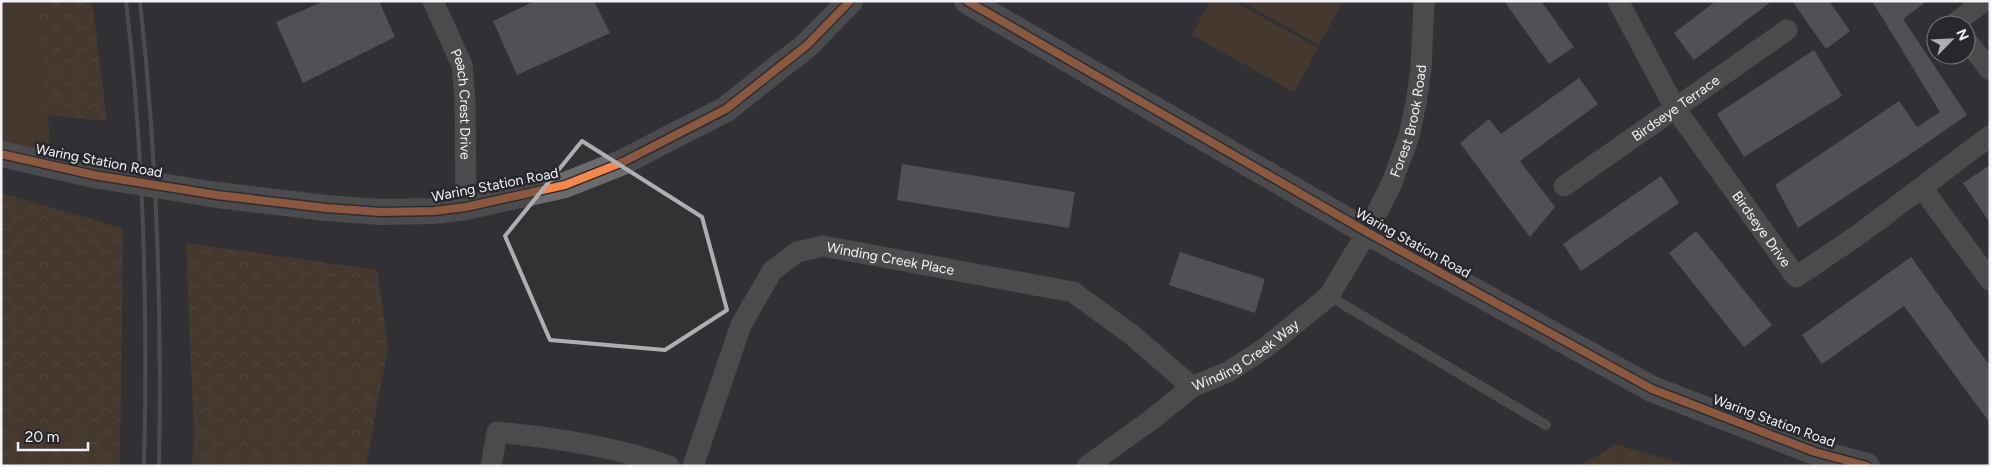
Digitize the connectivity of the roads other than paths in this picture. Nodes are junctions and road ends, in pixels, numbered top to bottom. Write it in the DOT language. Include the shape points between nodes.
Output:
graph roads {
  1 [pos="850,1"];
  2 [pos="967,1"];
  3 [pos="1424,1"];
  4 [pos="1618,1"];
  5 [pos="1984,1"];
  6 [pos="439,3"];
  7 [pos="1966,15"];
  8 [pos="1787,30"];
  9 [pos="1976,52"];
  10 [pos="1990,70"];
  11 [pos="1675,108"];
  12 [pos="1990,136"];
  13 [pos="1,154"];
  14 [pos="1564,186"];
  15 [pos="1922,188"];
  16 [pos="466,207"];
  17 [pos="1366,232"];
  18 [pos="1990,280"];
  19 [pos="1329,296"];
  20 [pos="1192,387"];
  21 [pos="1546,424"];
  22 [pos="1097,463"];
  23 [pos="491,466"];
  24 [pos="669,466"];
  25 [pos="693,466"];
  26 [pos="1867,466"];
  1 -- 16 [label="street, Waring Station Road" via="807,45 726,109 623,162 564,185"];
  2 -- 17 [label="street, Waring Station Road"];
  3 -- 17 [label="street, Forest Brook Road" via="1420,69 1409,136 1391,185"];
  4 -- 11 [label="street, Birdseye Drive"];
  5 -- 7 [label="street"];
  6 -- 16 [label="street, Peach Crest Drive" via="462,65"];
  8 -- 11 [label="street, Birdseye Terrace"];
  9 -- 10 [label="street"];
  11 -- 14 [label="street, Birdseye Terrace"];
  11 -- 15 [label="street, Birdseye Drive" via="1796,278"];
  12 -- 15 [label="street, Birdseye Drive"];
  13 -- 16 [label="street, Waring Station Road" via="94,175 326,208 381,212"];
  15 -- 18 [label="street"];
  17 -- 19 [label="street, Winding Creek Way"];
  17 -- 26 [label="street, Waring Station Road" via="1652,389 1815,452"];
  19 -- 20 [label="street, Winding Creek Way" via="1265,348 1228,372"];
  19 -- 21 [label="lane"];
  20 -- 22 [label="street, Winding Creek Way"];
  20 -- 25 [label="street, Winding Creek Place" via="1132,335 1072,292 823,246 797,252 772,271 740,325"];
  23 -- 24 [label="street" via="497,432 612,449"];
}
